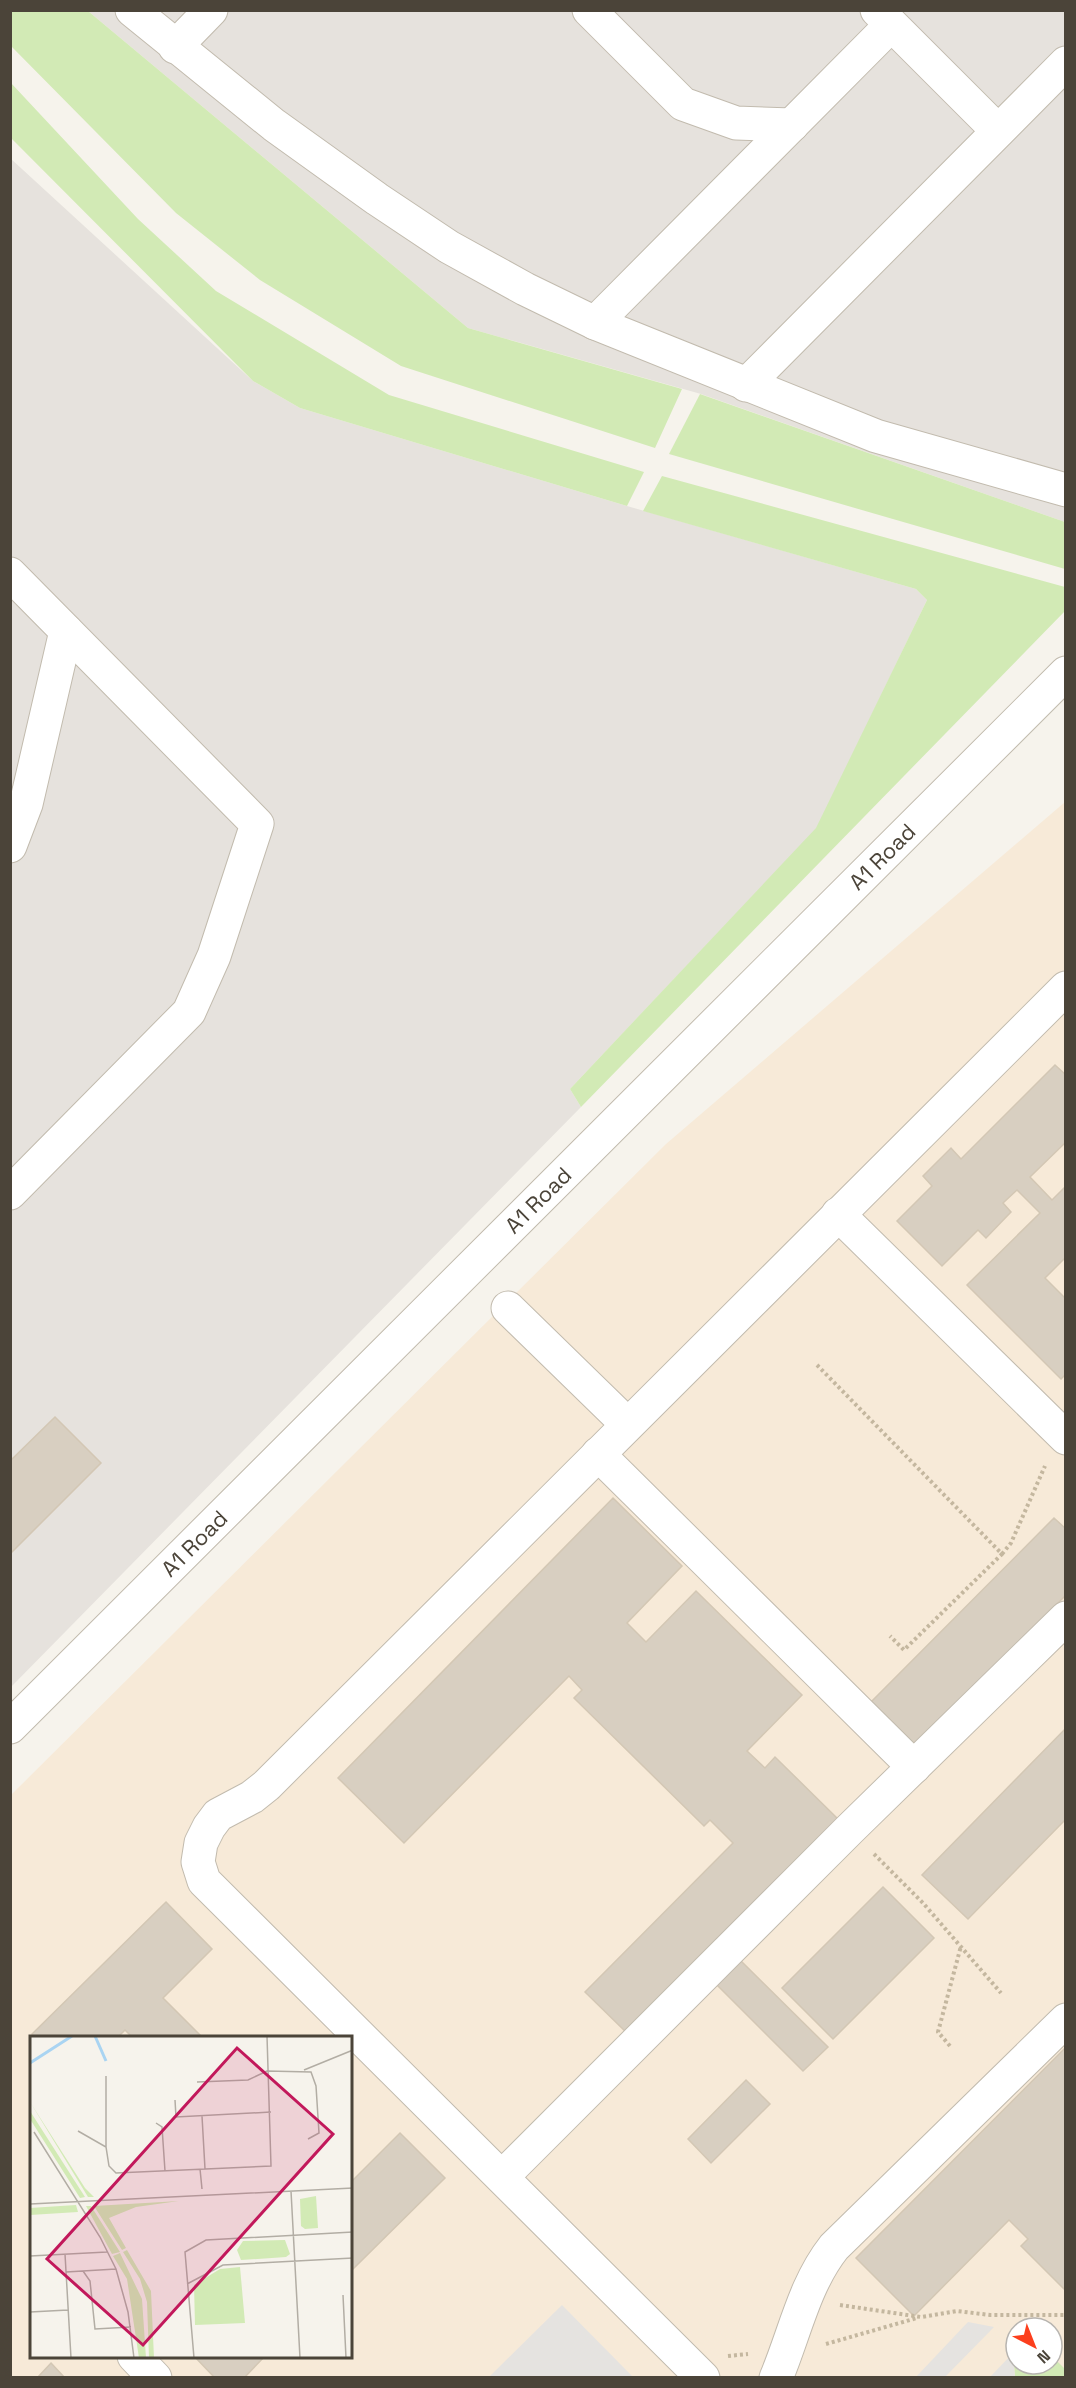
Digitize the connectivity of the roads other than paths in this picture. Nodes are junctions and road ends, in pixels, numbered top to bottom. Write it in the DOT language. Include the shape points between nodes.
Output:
graph roads {
  1 [pos="132,10"];
  2 [pos="211,10"];
  3 [pos="589,10"];
  4 [pos="884,18"];
  5 [pos="175,47"];
  6 [pos="1065,63"];
  7 [pos="792,125"];
  8 [pos="998,131"];
  9 [pos="595,323"];
  10 [pos="746,384"];
  11 [pos="1065,490"];
  12 [pos="10,574"];
  13 [pos="66,631"];
  14 [pos="1065,673"];
  15 [pos="10,846"];
  16 [pos="1065,988"];
  17 [pos="10,1193"];
  18 [pos="838,1214"];
  19 [pos="508,1308"];
  20 [pos="627,1424"];
  21 [pos="1063,1435"];
  22 [pos="598,1454"];
  23 [pos="1065,1618"];
  24 [pos="10,1727"];
  25 [pos="914,1767"];
  26 [pos="1065,2020"];
  27 [pos="502,2177"];
  28 [pos="136,2358"];
  29 [pos="154,2378"];
  30 [pos="703,2378"];
  31 [pos="776,2378"];
  1 -- 5 [label="lane"];
  2 -- 5 [label="lane"];
  3 -- 7 [label="lane" via="683,104 735,123"];
  4 -- 7 [label="lane"];
  4 -- 8 [label="lane"];
  5 -- 9 [label="lane" via="274,124 440,241"];
  6 -- 8 [label="lane"];
  7 -- 9 [label="lane"];
  8 -- 10 [label="lane"];
  9 -- 10 [label="lane"];
  10 -- 11 [label="lane" via="876,436"];
  12 -- 13 [label="lane"];
  13 -- 15 [label="lane" via="26,804"];
  13 -- 17 [label="lane" via="257,824 214,956 189,1012"];
  14 -- 24 [label="lane, A1 Road"];
  16 -- 18 [label="lane"];
  18 -- 20 [label="lane"];
  18 -- 21 [label="lane"];
  19 -- 20 [label="lane"];
  20 -- 22 [label="lane"];
  22 -- 25 [label="lane"];
  22 -- 27 [label="lane" via="267,1785 218,1815 201,1843 198,1862 204,1881"];
  23 -- 25 [label="lane"];
  25 -- 27 [label="lane"];
  26 -- 31 [label="lane" via="834,2247 819,2267"];
  27 -- 30 [label="lane"];
  28 -- 29 [label="lane"];
}
